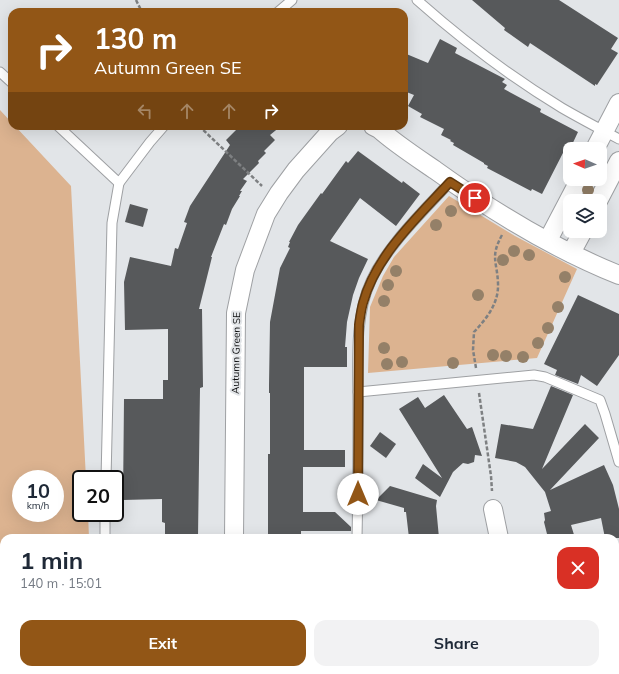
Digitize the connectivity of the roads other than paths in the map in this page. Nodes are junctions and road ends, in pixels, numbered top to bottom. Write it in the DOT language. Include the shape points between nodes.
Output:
graph roads {
  1 [pos="292,0"];
  2 [pos="417,0"];
  3 [pos="283,8"];
  4 [pos="0,72"];
  5 [pos="8,79"];
  6 [pos="619,103"];
  7 [pos="62,130"];
  8 [pos="160,130"];
  9 [pos="333,130"];
  10 [pos="378,130"];
  11 [pos="612,135"];
  12 [pos="604,142"];
  13 [pos="619,161"];
  14 [pos="450,182"];
  15 [pos="118,183"];
  16 [pos="576,186"];
  17 [pos="602,194"];
  18 [pos="580,238"];
  19 [pos="548,240"];
  20 [pos="572,253"];
  21 [pos="619,275"];
  22 [pos="358,392"];
  23 [pos="619,462"];
  24 [pos="106,470"];
  25 [pos="493,509"];
  26 [pos="105,522"];
  27 [pos="104,534"];
  28 [pos="234,534"];
  29 [pos="357,534"];
  30 [pos="498,534"];
  1 -- 3 [label="lane"];
  2 -- 11 [label="lane" via="501,68 562,108"];
  4 -- 5 [label="lane"];
  6 -- 11 [label="street"];
  7 -- 15 [label="lane"];
  8 -- 15 [label="lane"];
  9 -- 28 [label="street, Autumn Green SE" via="296,170 275,199 266,214 245,270 236,313"];
  10 -- 14 [label="street"];
  11 -- 12 [label="street"];
  13 -- 17 [label="street"];
  14 -- 19 [label="street" via="510,221"];
  14 -- 22 [label="lane" via="401,236 383,259 371,281 362,304 359,325"];
  15 -- 24 [label="lane" via="112,223"];
  16 -- 19 [label="street"];
  18 -- 20 [label="street"];
  19 -- 20 [label="street"];
  20 -- 21 [label="street"];
  22 -- 23 [label="lane" via="534,375 600,400"];
  22 -- 29 [label="lane"];
  25 -- 30 [label="street"];
  26 -- 27 [label="lane"];
}
